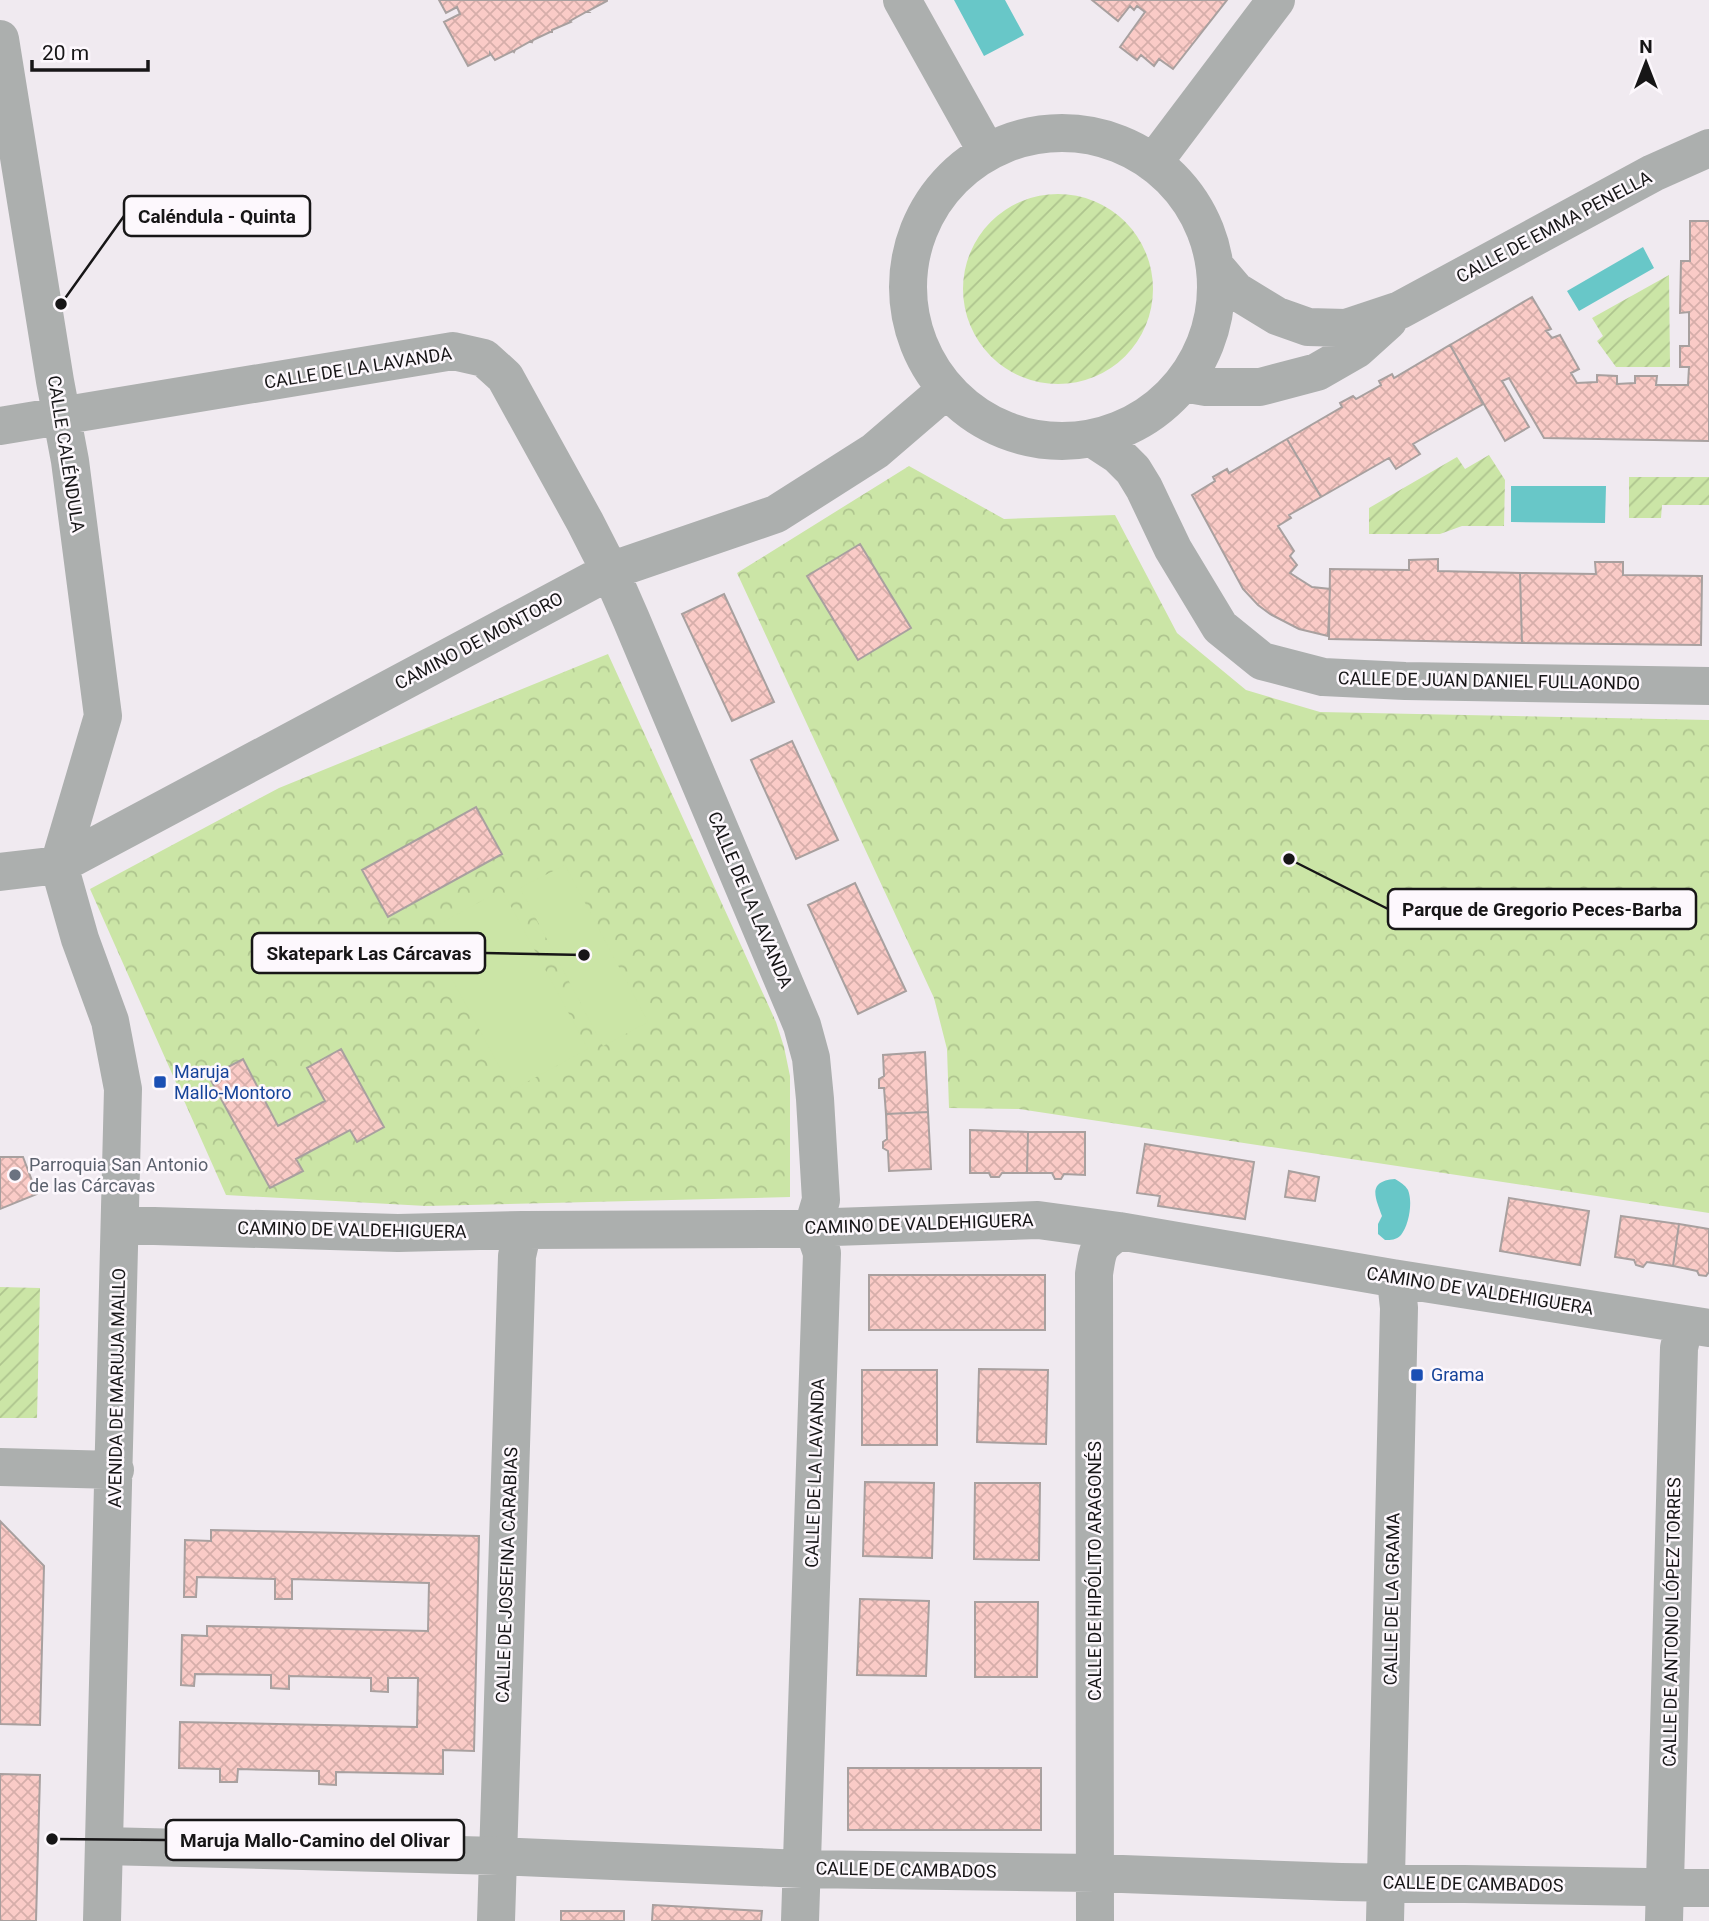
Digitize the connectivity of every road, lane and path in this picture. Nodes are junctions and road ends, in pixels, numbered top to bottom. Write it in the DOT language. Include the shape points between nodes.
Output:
graph roads {
  1 [pos="902,0"];
  2 [pos="1276,0"];
  3 [pos="0,39"];
  4 [pos="1709,148"];
  5 [pos="987,152"];
  6 [pos="1153,163"];
  7 [pos="1219,271"];
  8 [pos="1401,310"];
  9 [pos="1183,383"];
  10 [pos="946,390"];
  11 [pos="61,415"];
  12 [pos="0,426"];
  13 [pos="1093,438"];
  14 [pos="610,571"];
  15 [pos="1709,686"];
  16 [pos="59,865"];
  17 [pos="0,872"];
  18 [pos="120,1226"];
  19 [pos="813,1227"];
  20 [pos="523,1230"];
  21 [pos="1119,1231"];
  22 [pos="1392,1278"];
  23 [pos="1699,1326"];
  24 [pos="0,1467"];
  25 [pos="115,1470"];
  26 [pos="104,1846"];
  27 [pos="498,1856"];
  28 [pos="802,1869"];
  29 [pos="1095,1873"];
  30 [pos="1385,1882"];
  31 [pos="1709,1888"];
  32 [pos="1664,1904"];
  33 [pos="103,1921"];
  34 [pos="496,1921"];
  35 [pos="800,1921"];
  36 [pos="1095,1921"];
  37 [pos="1385,1921"];
  1 -- 5 [label="street"];
  2 -- 6 [label="street"];
  3 -- 11 [label="street, CALLE CALÉNDULA"];
  4 -- 8 [label="street, CALLE DE EMMA PENELLA" via="1653,173"];
  5 -- 6 [label="street" via="1028,136 1071,133 1114,142"];
  5 -- 10 [label="street" via="950,180 923,218 909,261 908,307 920,351"];
  6 -- 7 [label="street" via="1186,196 1208,237"];
  7 -- 8 [label="street, CALLE DE EMMA PENELLA" via="1236,291 1277,316 1308,327 1346,328"];
  7 -- 9 [label="street" via="1208,336"];
  8 -- 9 [label="street, CALLE DE EMMA PENELLA" via="1357,349 1317,372 1261,387"];
  9 -- 13 [label="street" via="1154,410 1115,432"];
  10 -- 13 [label="street" via="982,420 1026,438"];
  10 -- 14 [label="street, CAMINO DE MONTORO" via="875,451 776,514"];
  11 -- 12 [label="street, CALLE DE LA LAVANDA"];
  11 -- 14 [label="street, CALLE DE LA LAVANDA" via="453,351 484,358 505,377"];
  11 -- 16 [label="street, CALLE CALÉNDULA" via="103,716"];
  13 -- 15 [label="street, CALLE DE JUAN DANIEL FULLAONDO" via="1133,470 1172,549 1220,627 1262,661 1323,677"];
  14 -- 16 [label="street, CAMINO DE MONTORO"];
  14 -- 19 [label="street, CALLE DE LA LAVANDA" via="802,1025 811,1058 821,1200"];
  16 -- 17 [label="street, CAMINO DE MONTORO"];
  16 -- 18 [label="street, AVENIDA DE MARUJA MALLO" via="110,1021 123,1089"];
  18 -- 20 [label="street, CAMINO DE VALDEHIGUERA" via="398,1233"];
  18 -- 25 [label="street, AVENIDA DE MARUJA MALLO"];
  19 -- 20 [label="street, CAMINO DE VALDEHIGUERA"];
  19 -- 21 [label="street, CAMINO DE VALDEHIGUERA" via="1038,1220"];
  19 -- 28 [label="street, CALLE DE LA LAVANDA" via="822,1252"];
  20 -- 27 [label="street, CALLE DE JOSEFINA CARABIAS" via="517,1256"];
  21 -- 22 [label="street, CAMINO DE VALDEHIGUERA"];
  21 -- 29 [label="street, CALLE DE HIPÓLITO ARAGONÉS" via="1097,1251 1094,1274"];
  22 -- 23 [label="street, CAMINO DE VALDEHIGUERA"];
  22 -- 30 [label="street, CALLE DE LA GRAMA" via="1399,1308"];
  23 -- 32 [label="street, CALLE DE ANTONIO LÓPEZ TORRES" via="1682,1335 1679,1348"];
  24 -- 25 [label="street"];
  25 -- 26 [label="street, AVENIDA DE MARUJA MALLO"];
  26 -- 27 [label="street, CALLE DE CAMBADOS"];
  26 -- 33 [label="street, AVENIDA DE MARUJA MALLO"];
  27 -- 28 [label="street, CALLE DE CAMBADOS"];
  27 -- 34 [label="street, CALLE DE JOSEFINA CARABIAS"];
  28 -- 29 [label="street, CALLE DE CAMBADOS"];
  28 -- 35 [label="street, CALLE DE LA LAVANDA"];
  29 -- 30 [label="street, CALLE DE CAMBADOS"];
  29 -- 36 [label="street, CALLE DE HIPÓLITO ARAGONÉS"];
  30 -- 32 [label="street, CALLE DE CAMBADOS"];
  30 -- 37 [label="street, CALLE DE LA GRAMA"];
  31 -- 32 [label="street, CALLE DE CAMBADOS"];
}
